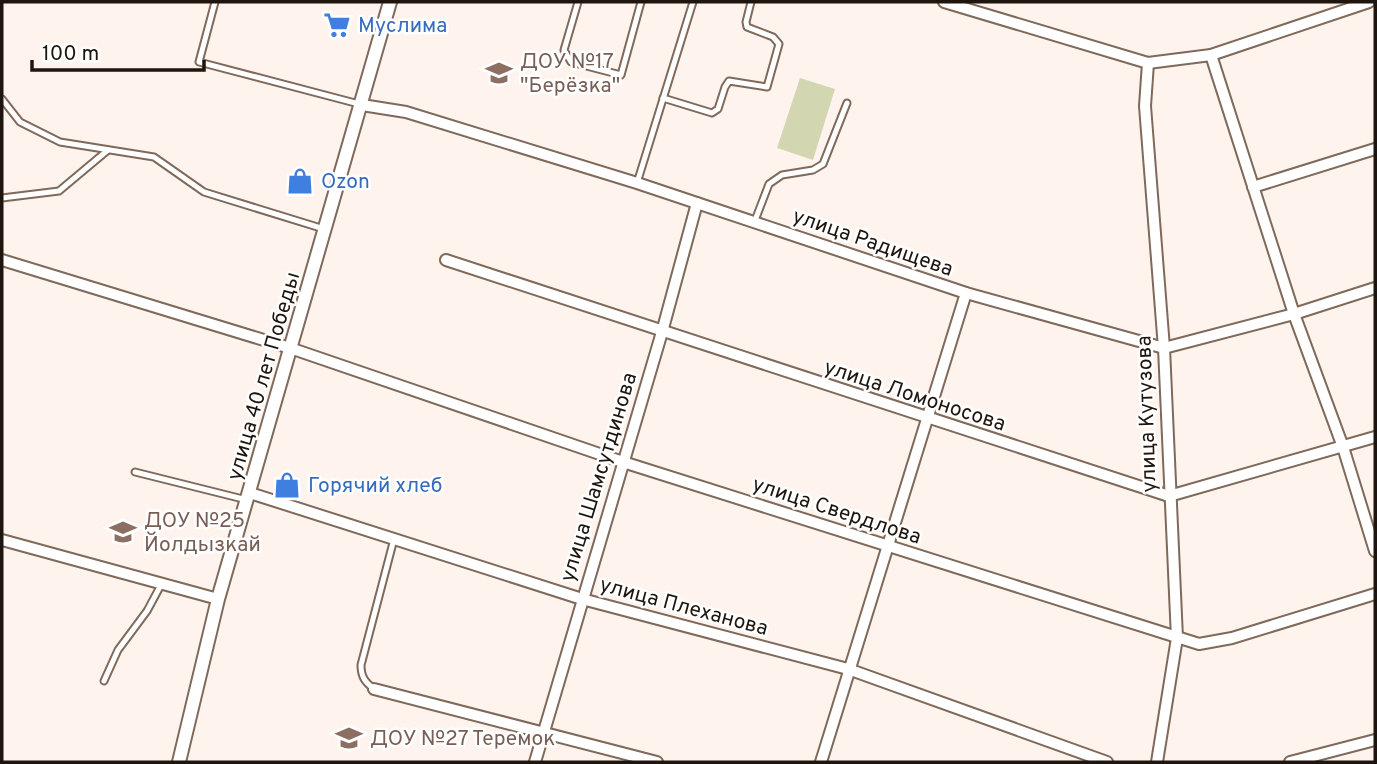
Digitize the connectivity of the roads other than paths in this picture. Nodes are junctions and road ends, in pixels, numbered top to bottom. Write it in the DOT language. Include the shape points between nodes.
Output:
graph roads {
  1 [pos="215,2"];
  2 [pos="390,2"];
  3 [pos="578,2"];
  4 [pos="641,2"];
  5 [pos="693,2"];
  6 [pos="751,2"];
  7 [pos="944,2"];
  8 [pos="1370,2"];
  9 [pos="1212,55"];
  10 [pos="1148,63"];
  11 [pos="2,99"];
  12 [pos="663,99"];
  13 [pos="846,103"];
  14 [pos="362,104"];
  15 [pos="1375,149"];
  16 [pos="108,150"];
  17 [pos="637,183"];
  18 [pos="1253,187"];
  19 [pos="2,198"];
  20 [pos="697,203"];
  21 [pos="754,223"];
  22 [pos="324,229"];
  23 [pos="2,260"];
  24 [pos="446,260"];
  25 [pos="1375,288"];
  26 [pos="966,293"];
  27 [pos="1294,314"];
  28 [pos="662,332"];
  29 [pos="290,348"];
  30 [pos="1164,348"];
  31 [pos="927,419"];
  32 [pos="1375,437"];
  33 [pos="1343,447"];
  34 [pos="623,462"];
  35 [pos="135,472"];
  36 [pos="248,496"];
  37 [pos="1169,496"];
  38 [pos="394,539"];
  39 [pos="2,540"];
  40 [pos="887,546"];
  41 [pos="1375,551"];
  42 [pos="162,583"];
  43 [pos="1375,594"];
  44 [pos="218,599"];
  45 [pos="582,599"];
  46 [pos="1177,638"];
  47 [pos="848,669"];
  48 [pos="104,681"];
  49 [pos="374,689"];
  50 [pos="544,733"];
  51 [pos="1375,740"];
  52 [pos="178,762"];
  53 [pos="535,762"];
  54 [pos="657,762"];
  55 [pos="821,762"];
  56 [pos="1107,762"];
  57 [pos="1157,762"];
  58 [pos="1290,762"];
  1 -- 14 [label="lane" via="199,62"];
  2 -- 14 [label="street, улица 40 лет Победы"];
  3 -- 4 [label="lane" via="564,50 567,56 571,62 621,75"];
  5 -- 12 [label="lane"];
  6 -- 12 [label="lane" via="747,27 779,44 766,87 729,81 718,110 712,113"];
  7 -- 10 [label="street"];
  8 -- 9 [label="street"];
  9 -- 10 [label="street"];
  9 -- 18 [label="street"];
  10 -- 30 [label="street, улица Кутузова" via="1145,106"];
  11 -- 16 [label="lane" via="20,122 60,142"];
  12 -- 17 [label="lane"];
  13 -- 21 [label="lane" via="823,163 813,170 782,175 769,184"];
  14 -- 17 [label="street, улица Радищева" via="406,112"];
  14 -- 22 [label="street, улица 40 лет Победы"];
  15 -- 18 [label="street"];
  16 -- 19 [label="lane" via="59,191"];
  16 -- 22 [label="lane" via="154,158 204,192"];
  17 -- 20 [label="street, улица Радищева"];
  18 -- 27 [label="street"];
  20 -- 21 [label="street, улица Радищева"];
  20 -- 28 [label="street, улица Шамсутдинова"];
  21 -- 26 [label="street, улица Радищева"];
  22 -- 29 [label="street, улица 40 лет Победы"];
  23 -- 29 [label="street, улица Свердлова"];
  24 -- 28 [label="street, улица Ломоносова"];
  25 -- 27 [label="street"];
  26 -- 30 [label="street, улица Радищева"];
  26 -- 31 [label="street"];
  27 -- 30 [label="street"];
  27 -- 33 [label="street"];
  28 -- 31 [label="street, улица Ломоносова"];
  28 -- 34 [label="street, улица Шамсутдинова"];
  29 -- 34 [label="street, улица Свердлова"];
  29 -- 36 [label="street, улица 40 лет Победы"];
  30 -- 37 [label="street, улица Кутузова"];
  31 -- 37 [label="street, улица Ломоносова"];
  31 -- 40 [label="street"];
  32 -- 33 [label="street"];
  33 -- 37 [label="street"];
  33 -- 41 [label="street"];
  34 -- 40 [label="street, улица Свердлова"];
  34 -- 45 [label="street, улица Шамсутдинова"];
  35 -- 36 [label="lane"];
  36 -- 38 [label="street, улица Плеханова"];
  36 -- 44 [label="street, улица 40 лет Победы"];
  37 -- 46 [label="street, улица Кутузова"];
  38 -- 45 [label="street, улица Плеханова"];
  38 -- 49 [label="lane" via="361,665 365,682"];
  39 -- 42 [label="street"];
  40 -- 46 [label="street, улица Свердлова"];
  40 -- 47 [label="street"];
  42 -- 44 [label="street"];
  42 -- 48 [label="lane" via="118,650"];
  43 -- 46 [label="street, улица Свердлова" via="1232,638 1199,644"];
  44 -- 52 [label="street, улица 40 лет Победы"];
  45 -- 47 [label="street, улица Плеханова"];
  45 -- 50 [label="street, улица Шамсутдинова"];
  46 -- 57 [label="street, улица Кутузова"];
  47 -- 55 [label="street"];
  47 -- 56 [label="street, улица Плеханова"];
  49 -- 50 [label="street"];
  50 -- 53 [label="street, улица Шамсутдинова"];
  50 -- 54 [label="street"];
  51 -- 58 [label="street"];
}
